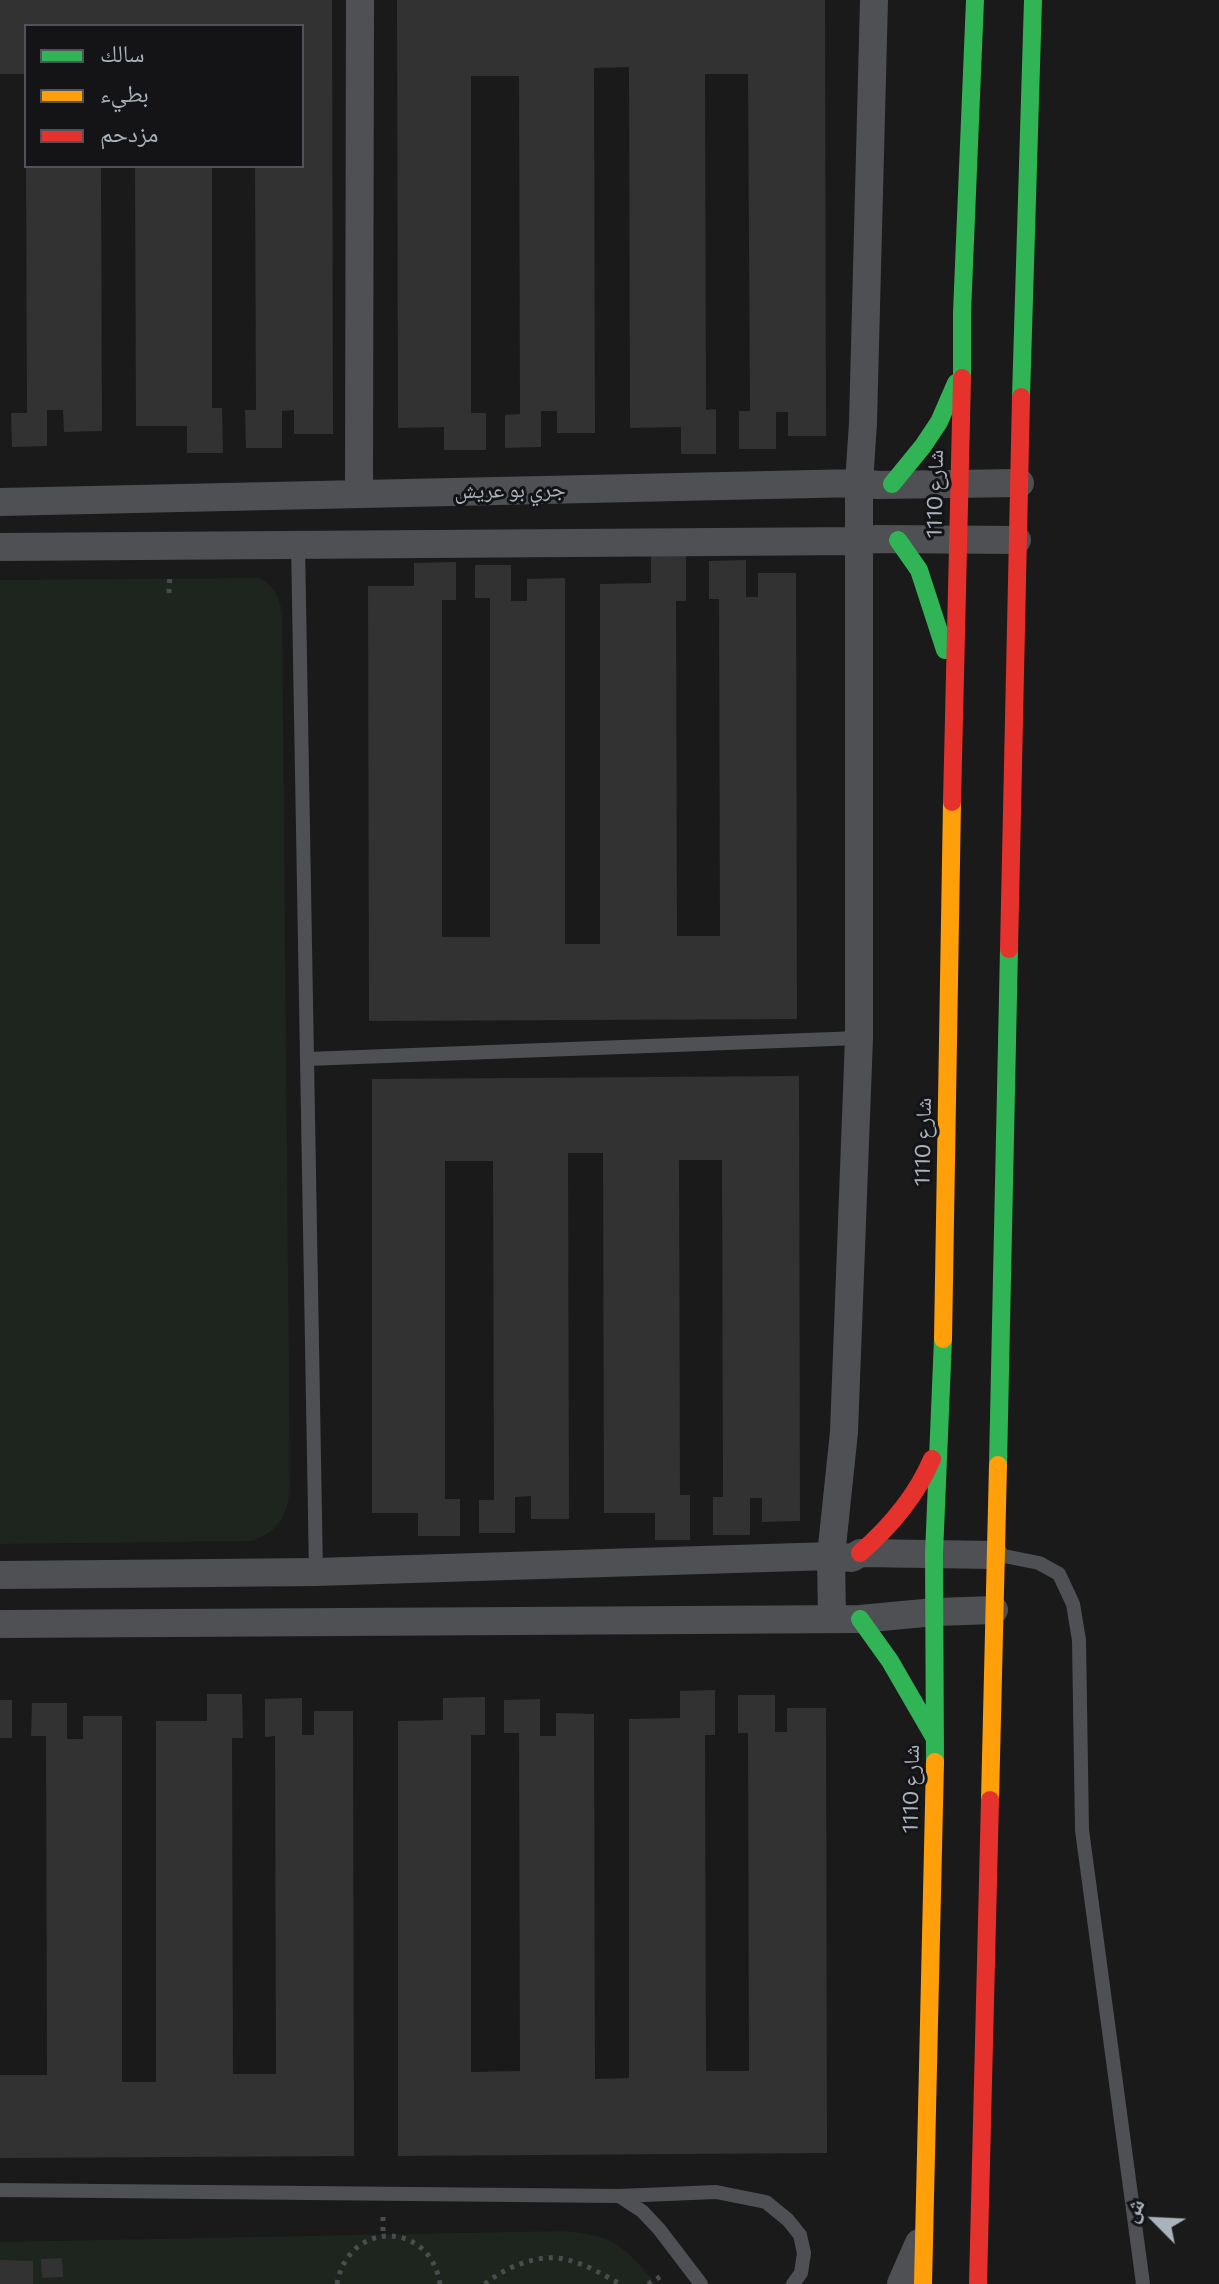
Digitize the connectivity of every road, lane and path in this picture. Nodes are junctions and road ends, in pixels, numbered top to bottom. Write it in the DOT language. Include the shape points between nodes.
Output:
graph roads {
  1 [pos="360,0"];
  2 [pos="874,0"];
  3 [pos="975,0"];
  4 [pos="1033,0"];
  5 [pos="962,369"];
  6 [pos="859,483"];
  7 [pos="1020,483"];
  8 [pos="892,484"];
  9 [pos="958,484"];
  10 [pos="359,493"];
  11 [pos="0,502"];
  12 [pos="898,540"];
  13 [pos="1017,540"];
  14 [pos="858,541"];
  15 [pos="958,541"];
  16 [pos="298,544"];
  17 [pos="0,547"];
  18 [pos="955,689"];
  19 [pos="859,1038"];
  20 [pos="307,1059"];
  21 [pos="937,1444"];
  22 [pos="860,1553"];
  23 [pos="934,1554"];
  24 [pos="994,1555"];
  25 [pos="831,1556"];
  26 [pos="316,1572"];
  27 [pos="0,1575"];
  28 [pos="994,1610"];
  29 [pos="935,1612"];
  30 [pos="846,1618"];
  31 [pos="0,1624"];
  32 [pos="936,1740"];
  33 [pos="0,2190"];
  34 [pos="619,2196"];
  35 [pos="925,2228"];
  36 [pos="337,2284"];
  37 [pos="440,2284"];
  38 [pos="485,2284"];
  39 [pos="620,2284"];
  40 [pos="701,2284"];
  41 [pos="793,2284"];
  42 [pos="901,2284"];
  43 [pos="923,2284"];
  44 [pos="978,2284"];
  45 [pos="1143,2284"];
  1 -- 10 [label="street"];
  2 -- 6 [label="street"];
  3 -- 5 [label="street, شارع 1110"];
  4 -- 7 [label="street"];
  5 -- 8 [label="street" via="939,422"];
  5 -- 9 [label="street, شارع 1110"];
  6 -- 8 [label="street, جري بو عريش"];
  6 -- 10 [label="street, جري بو عريش"];
  6 -- 14 [label="street"];
  7 -- 9 [label="street, جري بو عريش"];
  7 -- 13 [label="street"];
  8 -- 9 [label="street, جري بو عريش"];
  9 -- 15 [label="street, شارع 1110"];
  10 -- 11 [label="street, جري بو عريش"];
  12 -- 14 [label="street"];
  12 -- 15 [label="street"];
  12 -- 18 [label="street" via="919,570"];
  13 -- 15 [label="street"];
  13 -- 24 [label="street"];
  14 -- 16 [label="street"];
  14 -- 19 [label="street"];
  15 -- 18 [label="street, شارع 1110"];
  16 -- 17 [label="street"];
  16 -- 20 [label="lane"];
  18 -- 21 [label="street, شارع 1110"];
  19 -- 20 [label="lane"];
  19 -- 25 [label="street" via="844,1432"];
  20 -- 26 [label="lane"];
  21 -- 22 [label="street" via="908,1505"];
  21 -- 23 [label="street, شارع 1110"];
  22 -- 23 [label="street"];
  22 -- 25 [label="street" via="852,1558"];
  23 -- 24 [label="street"];
  23 -- 29 [label="street, شارع 1110"];
  24 -- 28 [label="street"];
  24 -- 45 [label="lane" via="1039,1563 1059,1574 1073,1604 1079,1640 1082,1830"];
  25 -- 26 [label="street"];
  25 -- 30 [label="street"];
  26 -- 27 [label="street"];
  28 -- 29 [label="street"];
  28 -- 44 [label="street"];
  29 -- 30 [label="street"];
  29 -- 32 [label="street, شارع 1110"];
  30 -- 31 [label="street"];
  30 -- 32 [label="street" via="890,1661"];
  32 -- 35 [label="street, شارع 1110"];
  33 -- 34 [label="lane"];
  34 -- 40 [label="lane" via="659,2229"];
  34 -- 41 [label="lane" via="716,2192 766,2202 800,2235 804,2253"];
  35 -- 42 [label="street"];
  35 -- 43 [label="street, شارع 1110"];
  36 -- 37 [label="path" via="352,2251 386,2236 421,2247"];
  38 -- 39 [label="path" via="518,2265 556,2258"];
}
